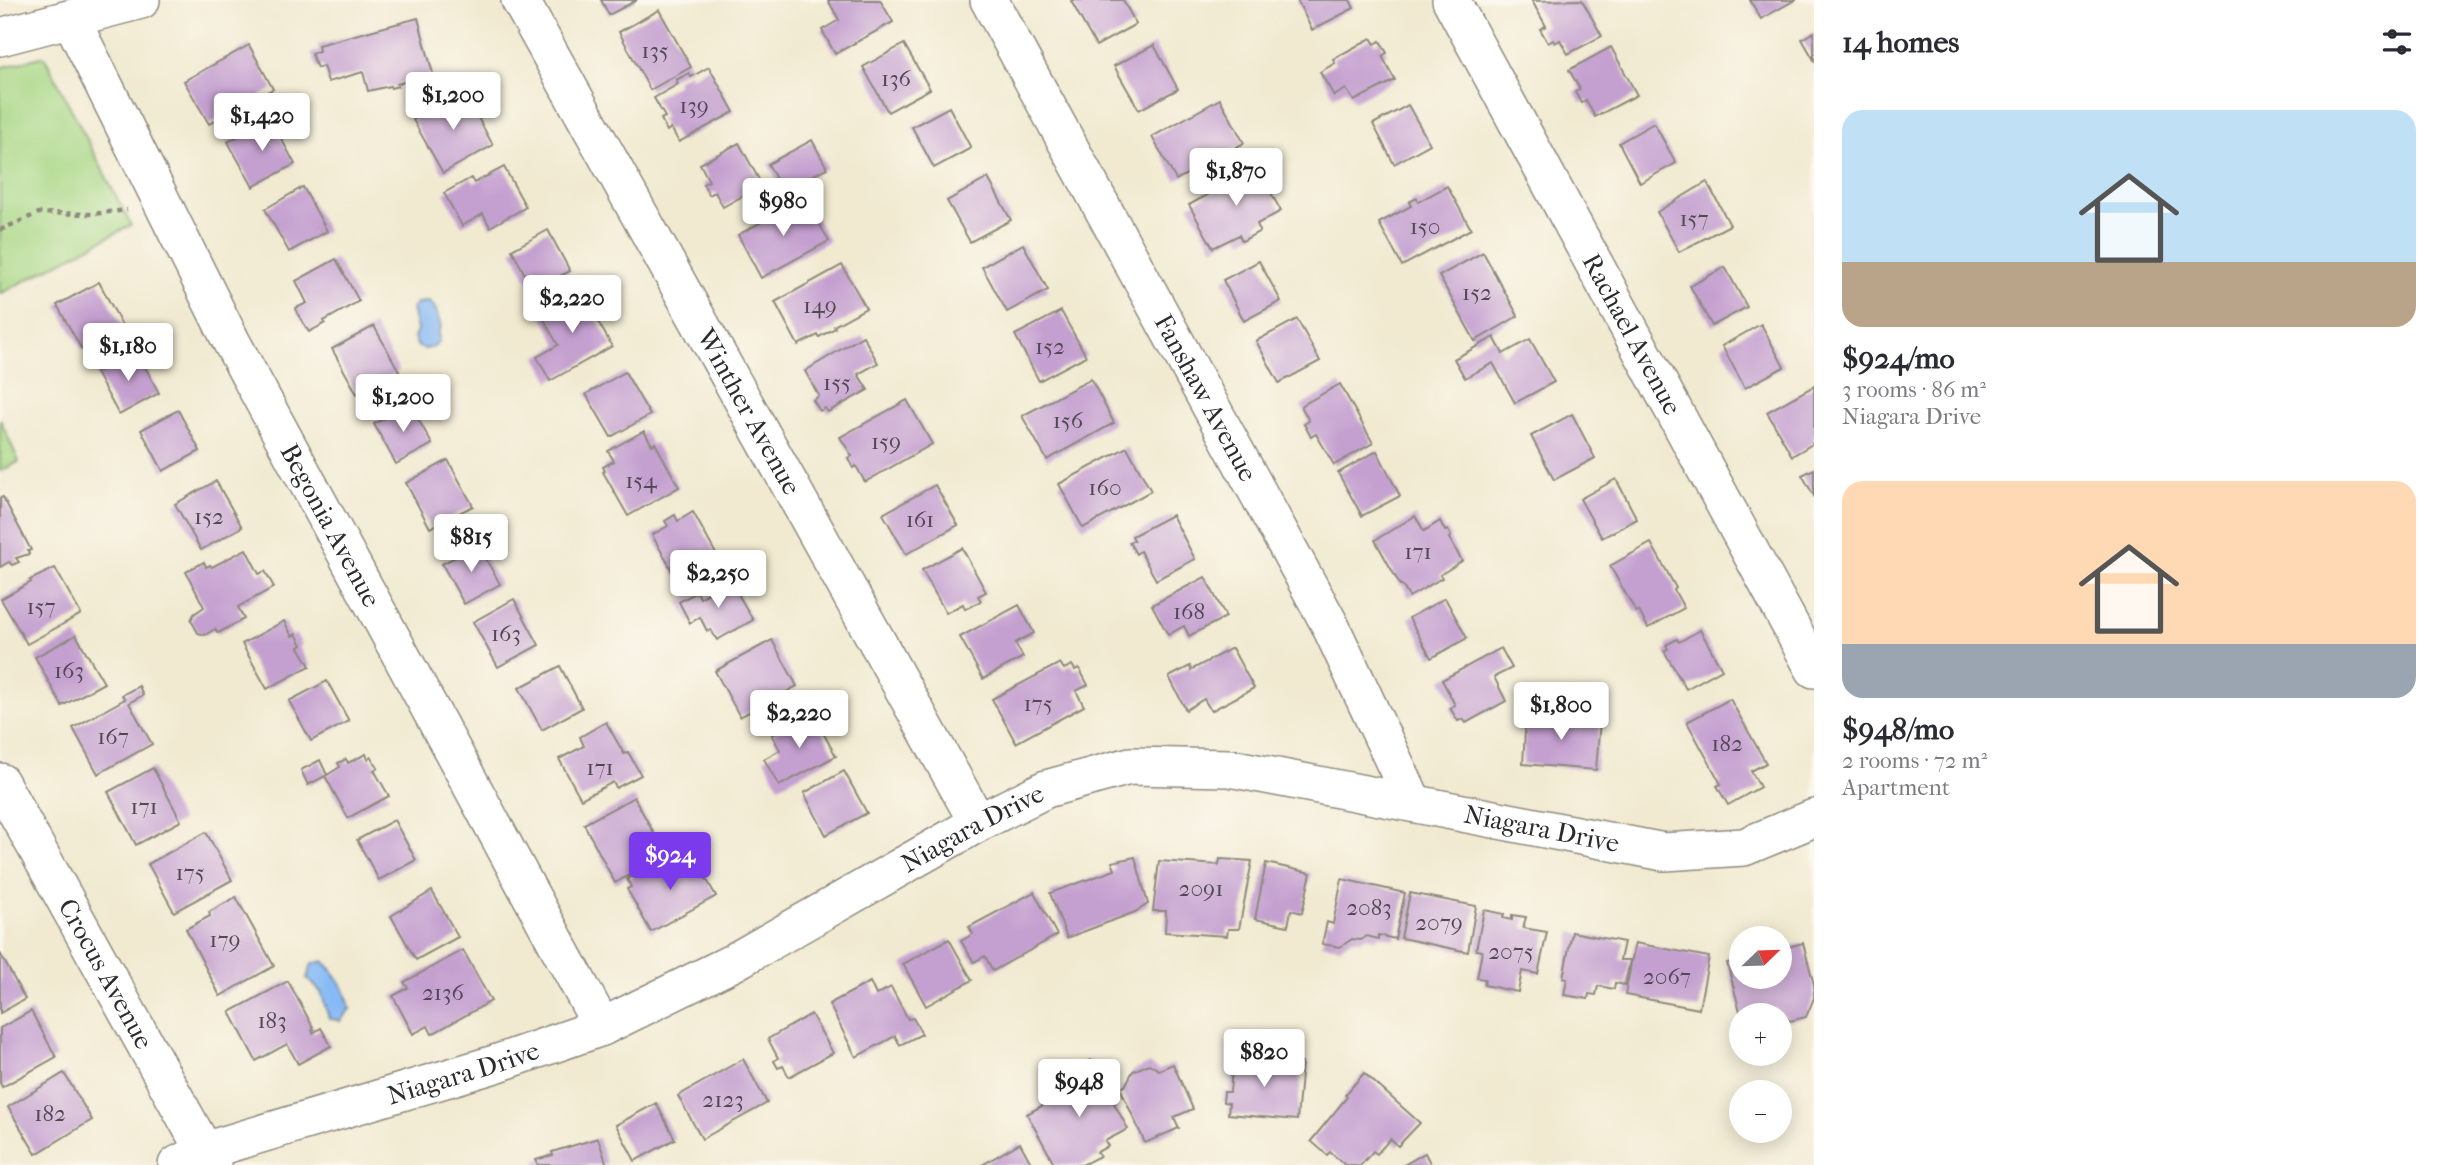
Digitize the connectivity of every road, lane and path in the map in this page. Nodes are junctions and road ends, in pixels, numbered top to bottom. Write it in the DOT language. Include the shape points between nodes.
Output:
graph roads {
  1 [pos="141,0"];
  2 [pos="520,0"];
  3 [pos="989,0"];
  4 [pos="1451,0"];
  5 [pos="71,19"];
  6 [pos="0,37"];
  7 [pos="160,198"];
  8 [pos="0,230"];
  9 [pos="1814,669"];
  10 [pos="0,782"];
  11 [pos="1413,802"];
  12 [pos="1814,818"];
  13 [pos="978,823"];
  14 [pos="602,1027"];
  15 [pos="198,1160"];
  1 -- 5 [label="street"];
  2 -- 13 [label="street, Winther Avenue"];
  3 -- 11 [label="street, Fanshaw Avenue" via="1329,623"];
  4 -- 9 [label="street, Rachael Avenue"];
  5 -- 6 [label="street"];
  5 -- 7 [label="street, Begonia Avenue"];
  7 -- 8 [label="path" via="126,210 39,213"];
  7 -- 14 [label="street, Begonia Avenue" via="232,341"];
  10 -- 15 [label="street, Crocus Avenue"];
  11 -- 12 [label="street, Niagara Drive" via="1664,852 1744,847"];
  11 -- 13 [label="street, Niagara Drive" via="1230,768 1130,765 1046,789"];
  13 -- 14 [label="street, Niagara Drive" via="734,962"];
  14 -- 15 [label="street, Niagara Drive"];
}
